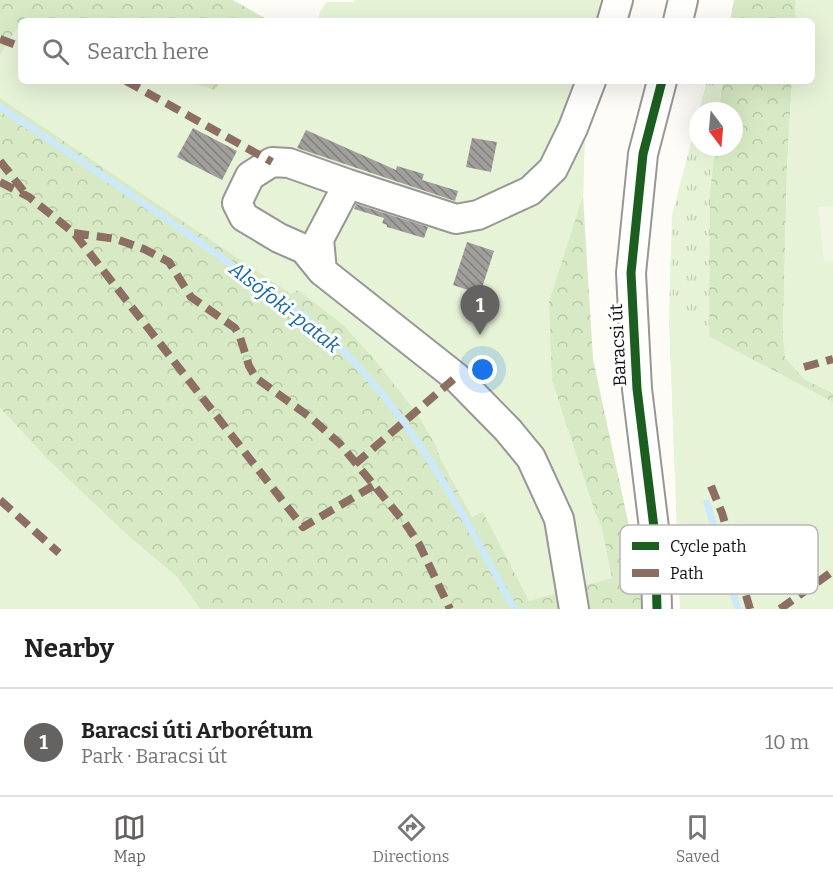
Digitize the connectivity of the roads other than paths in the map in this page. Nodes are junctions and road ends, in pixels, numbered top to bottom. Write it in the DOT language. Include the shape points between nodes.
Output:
graph roads {
  1 [pos="618,0"];
  2 [pos="683,0"];
  3 [pos="613,18"];
  4 [pos="679,18"];
  5 [pos="590,84"];
  6 [pos="661,84"];
  7 [pos="348,184"];
  8 [pos="312,244"];
  9 [pos="654,525"];
  10 [pos="657,594"];
  11 [pos="574,609"];
  12 [pos="657,609"];
  1 -- 3 [label="street"];
  2 -- 4 [label="street"];
  5 -- 7 [label="street" via="553,169 530,191 478,215 456,219"];
  6 -- 9 [label="street, Baracsi út" via="643,154 632,273 637,389"];
  7 -- 8 [label="street"];
  7 -- 8 [label="street" via="280,162 272,162 250,176 237,203 244,217 279,238"];
  8 -- 11 [label="street" via="322,271 456,376 531,458 559,519"];
  10 -- 12 [label="street, Baracsi út"];
}
